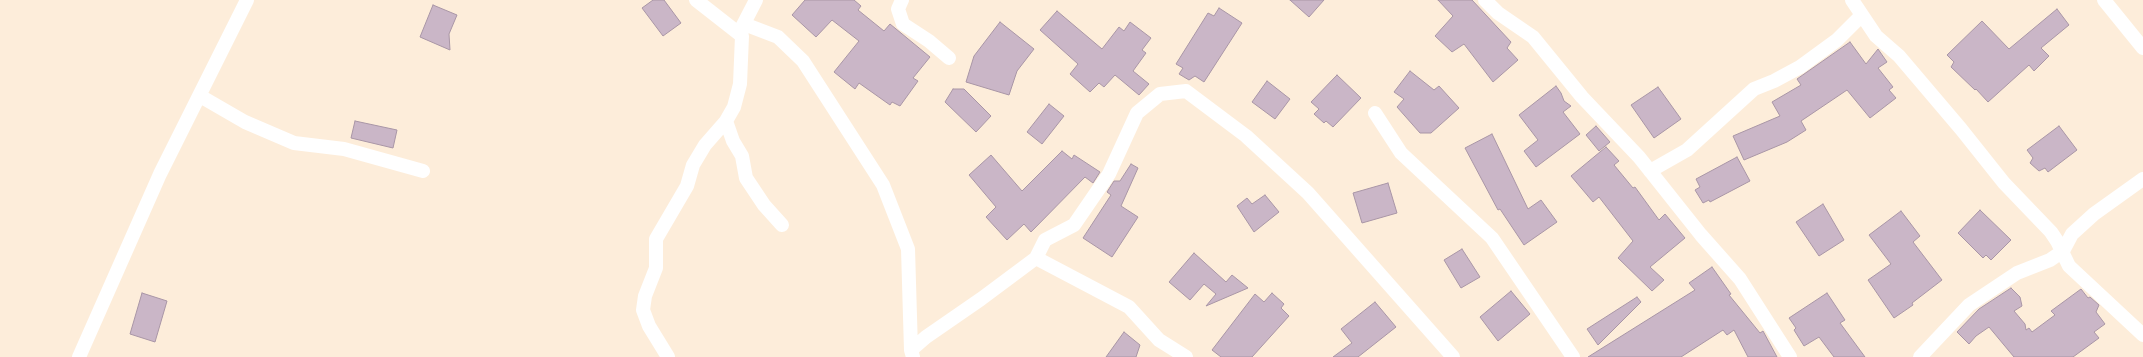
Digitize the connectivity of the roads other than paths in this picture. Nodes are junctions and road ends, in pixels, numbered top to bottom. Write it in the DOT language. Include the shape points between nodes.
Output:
graph roads {
  1 [pos="247,0"];
  2 [pos="696,0"];
  3 [pos="756,0"];
  4 [pos="1485,0"];
  5 [pos="1852,0"];
  6 [pos="2104,0"];
  7 [pos="896,3"];
  8 [pos="1861,16"];
  9 [pos="741,29"];
  10 [pos="2143,48"];
  11 [pos="949,58"];
  12 [pos="200,96"];
  13 [pos="1375,113"];
  14 [pos="726,121"];
  15 [pos="423,171"];
  16 [pos="1650,171"];
  17 [pos="2143,179"];
  18 [pos="782,225"];
  19 [pos="2063,251"];
  20 [pos="1036,258"];
  21 [pos="2143,335"];
  22 [pos="912,354"];
  23 [pos="78,357"];
  24 [pos="668,357"];
  25 [pos="1186,357"];
  26 [pos="1454,357"];
  27 [pos="1572,357"];
  28 [pos="1790,357"];
  29 [pos="1920,357"];
  1 -- 12 [label="street"];
  2 -- 9 [label="street"];
  3 -- 9 [label="street"];
  4 -- 16 [label="street" via="1498,13 1533,37 1582,97"];
  5 -- 8 [label="street"];
  6 -- 10 [label="street"];
  7 -- 11 [label="street" via="902,24 929,41"];
  8 -- 16 [label="street" via="1819,54 1800,67 1754,89 1687,150"];
  8 -- 19 [label="street" via="1876,36 1899,56 2004,183 2051,232"];
  9 -- 14 [label="street" via="740,84 734,106"];
  9 -- 22 [label="street" via="778,37 803,61 883,185 908,249"];
  12 -- 15 [label="street" via="245,122 294,143 344,149"];
  12 -- 23 [label="street" via="160,174"];
  13 -- 27 [label="street" via="1402,153 1492,238"];
  14 -- 18 [label="street" via="742,156 746,178 764,205"];
  14 -- 24 [label="street" via="705,145 693,165 687,186 656,240 656,268 644,296 644,310 649,326"];
  16 -- 28 [label="street" via="1740,279"];
  17 -- 19 [label="street" via="2094,214 2072,234"];
  19 -- 21 [label="street" via="2069,266"];
  19 -- 29 [label="street" via="2050,260 2017,273 1969,305"];
  20 -- 22 [label="street"];
  20 -- 25 [label="street" via="1129,307 1159,340"];
  20 -- 26 [label="street" via="1045,240 1074,225 1109,174 1137,113 1160,94 1186,91 1246,136 1308,193"];
}
